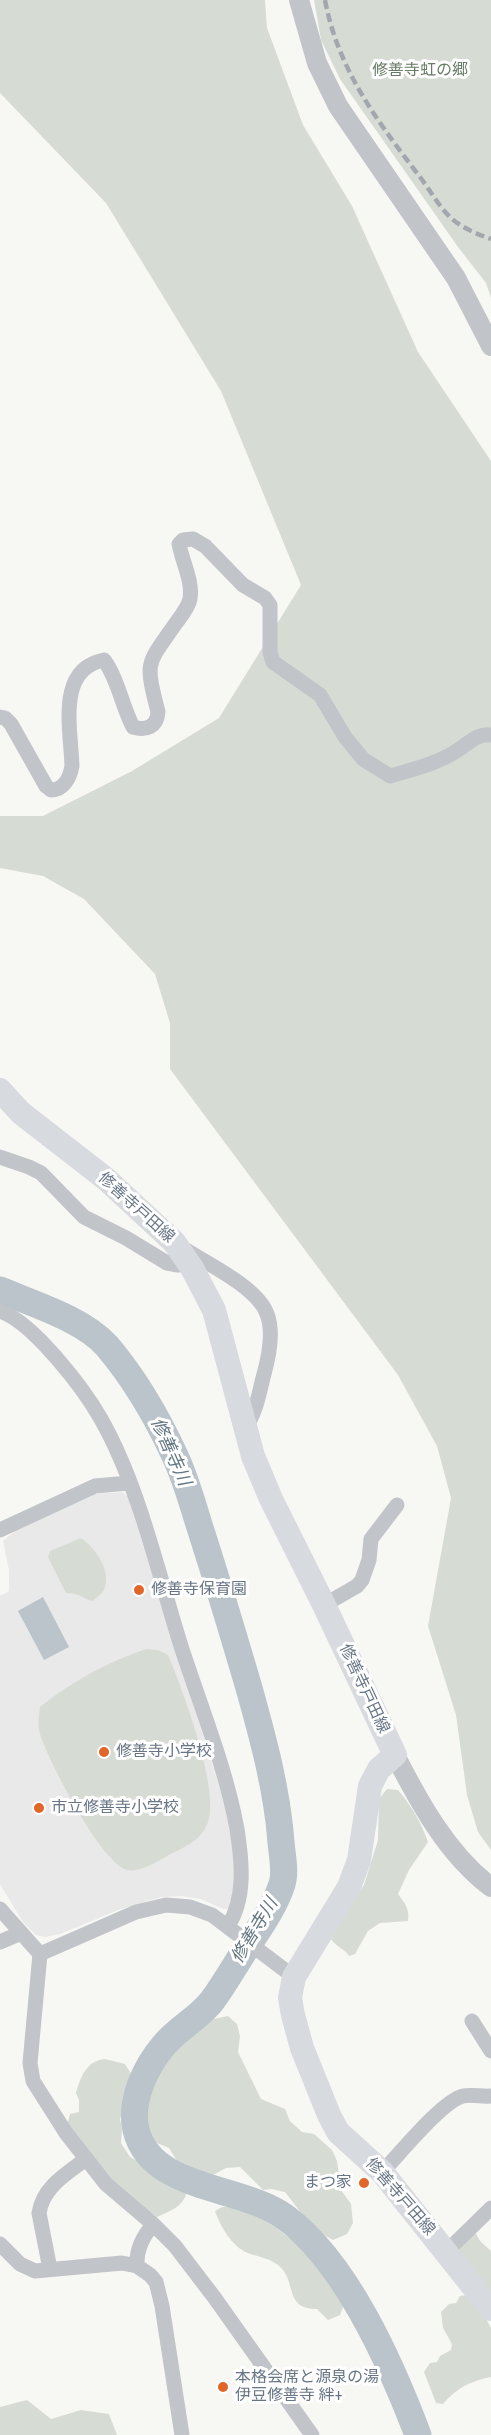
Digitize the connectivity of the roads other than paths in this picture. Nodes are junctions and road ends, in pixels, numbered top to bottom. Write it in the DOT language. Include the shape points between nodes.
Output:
graph roads {
  1 [pos="299,0"];
  2 [pos="491,346"];
  3 [pos="0,717"];
  4 [pos="491,735"];
  5 [pos="0,1090"];
  6 [pos="0,1157"];
  7 [pos="184,1255"];
  8 [pos="0,1311"];
  9 [pos="246,1427"];
  10 [pos="129,1483"];
  11 [pos="397,1505"];
  12 [pos="0,1530"];
  13 [pos="324,1605"];
  14 [pos="395,1755"];
  15 [pos="491,1887"];
  16 [pos="0,1909"];
  17 [pos="231,1928"];
  18 [pos="21,1933"];
  19 [pos="0,1942"];
  20 [pos="40,1954"];
  21 [pos="290,1973"];
  22 [pos="471,2021"];
  23 [pos="491,2050"];
  24 [pos="491,2096"];
  25 [pos="86,2159"];
  26 [pos="382,2172"];
  27 [pos="491,2208"];
  28 [pos="153,2224"];
  29 [pos="0,2244"];
  30 [pos="446,2252"];
  31 [pos="137,2266"];
  32 [pos="50,2269"];
  33 [pos="491,2309"];
  34 [pos="182,2435"];
  35 [pos="312,2435"];
  1 -- 2 [label="street" via="317,63 338,106 456,278"];
  3 -- 4 [label="street" via="11,724 51,790 61,786 70,775 69,697 75,680 94,662 104,660 110,668 133,727 151,727 158,712 149,666 154,651 185,611 190,598 180,544 193,539 243,585 265,598 270,605 273,662 320,695 345,736 363,759 378,770 390,776 420,768 447,758 480,735"];
  5 -- 7 [label="main road, 修善寺戸田線" via="21,1113 106,1179"];
  6 -- 7 [label="street" via="40,1173 84,1217 167,1263 178,1265"];
  7 -- 9 [label="main road, 修善寺戸田線" via="214,1310"];
  7 -- 9 [label="street" via="244,1287 258,1298 268,1315 271,1334 266,1369"];
  8 -- 10 [label="street" via="31,1331 80,1386 102,1420"];
  9 -- 13 [label="main road, 修善寺戸田線" via="271,1499"];
  10 -- 12 [label="street" via="95,1486"];
  10 -- 17 [label="street" via="237,1829 242,1883"];
  11 -- 13 [label="street" via="371,1539 362,1580"];
  13 -- 14 [label="main road, 修善寺戸田線"];
  14 -- 15 [label="street" via="412,1789 450,1845"];
  14 -- 21 [label="main road, 修善寺戸田線" via="370,1786 359,1860 348,1887"];
  16 -- 18 [label="street"];
  17 -- 20 [label="street" via="190,1907 166,1905 136,1912"];
  17 -- 21 [label="street"];
  18 -- 19 [label="street"];
  18 -- 20 [label="street"];
  20 -- 25 [label="street" via="30,2071"];
  21 -- 26 [label="main road, 修善寺戸田線" via="290,1998 302,2048 329,2115 338,2132"];
  22 -- 23 [label="street"];
  24 -- 26 [label="street" via="455,2100"];
  25 -- 28 [label="street" via="106,2184"];
  25 -- 32 [label="street" via="53,2185 40,2204"];
  26 -- 30 [label="main road, 修善寺戸田線"];
  27 -- 30 [label="street"];
  28 -- 31 [label="street" via="141,2240"];
  28 -- 35 [label="street" via="214,2297"];
  29 -- 32 [label="street" via="27,2269"];
  30 -- 33 [label="main road, 修善寺戸田線"];
  31 -- 32 [label="street" via="122,2263"];
  31 -- 34 [label="street" via="156,2282"];
}
